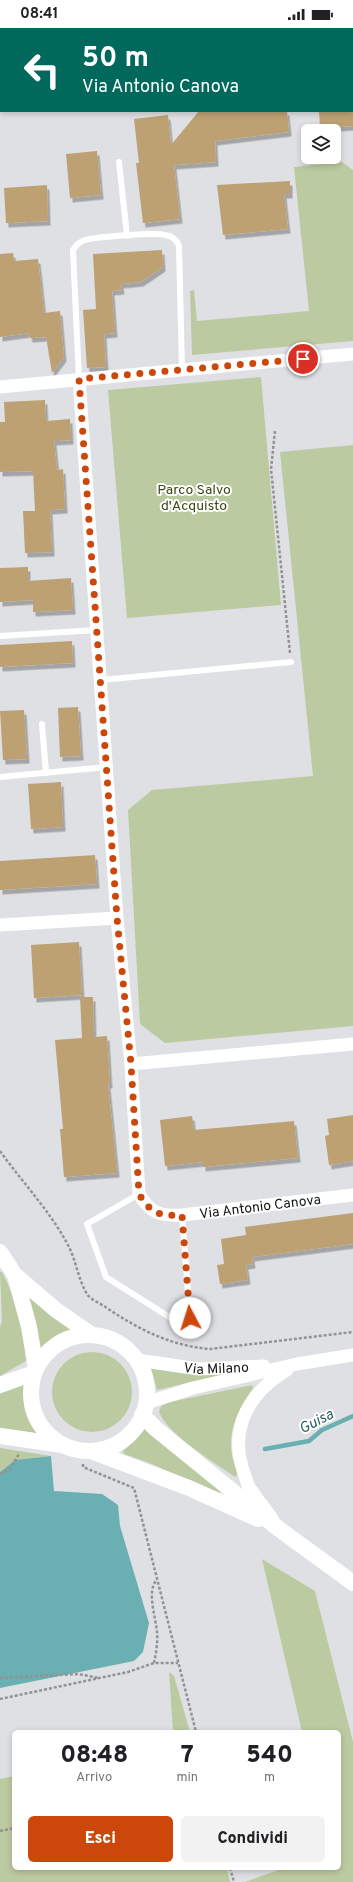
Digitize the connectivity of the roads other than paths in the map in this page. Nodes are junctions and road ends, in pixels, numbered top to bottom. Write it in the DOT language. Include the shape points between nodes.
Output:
graph roads {
  1 [pos="119,162"];
  2 [pos="127,236"];
  3 [pos="353,354"];
  4 [pos="182,370"];
  5 [pos="79,379"];
  6 [pos="0,387"];
  7 [pos="97,630"];
  8 [pos="0,636"];
  9 [pos="291,662"];
  10 [pos="101,680"];
  11 [pos="42,724"];
  12 [pos="107,767"];
  13 [pos="46,773"];
  14 [pos="0,777"];
  15 [pos="117,918"];
  16 [pos="0,925"];
  17 [pos="353,1044"];
  18 [pos="131,1064"];
  19 [pos="139,1194"];
  20 [pos="353,1195"];
  21 [pos="182,1215"];
  22 [pos="0,1252"];
  23 [pos="15,1275"];
  24 [pos="92,1335"];
  25 [pos="353,1355"];
  26 [pos="137,1360"];
  27 [pos="297,1364"];
  28 [pos="35,1371"];
  29 [pos="0,1385"];
  30 [pos="144,1409"];
  31 [pos="0,1436"];
  32 [pos="65,1446"];
  33 [pos="86,1451"];
  34 [pos="280,1529"];
  35 [pos="353,1583"];
  1 -- 2 [label="lane"];
  2 -- 4 [label="lane" via="164,234 180,246"];
  2 -- 5 [label="lane" via="85,240 76,244 73,250"];
  3 -- 4 [label="street"];
  4 -- 5 [label="street"];
  5 -- 6 [label="street"];
  5 -- 7 [label="street"];
  7 -- 8 [label="lane"];
  7 -- 10 [label="street"];
  9 -- 10 [label="lane"];
  10 -- 12 [label="street"];
  11 -- 13 [label="lane"];
  12 -- 13 [label="lane"];
  12 -- 15 [label="street"];
  13 -- 14 [label="lane"];
  15 -- 16 [label="street"];
  15 -- 18 [label="street"];
  17 -- 18 [label="street"];
  18 -- 19 [label="street"];
  19 -- 21 [label="street, Via Antonio Canova" via="146,1206 154,1212 169,1216"];
  19 -- 21 [label="lane" via="87,1224 106,1277 185,1327 190,1318"];
  20 -- 21 [label="street, Via Antonio Canova"];
  22 -- 23 [label="street"];
  23 -- 24 [label="street" via="56,1310"];
  23 -- 28 [label="street" via="29,1327"];
  24 -- 26 [label="street" via="102,1336 122,1345"];
  24 -- 28 [label="street" via="80,1335 59,1343 50,1350"];
  25 -- 27 [label="street, Via Milano"];
  26 -- 27 [label="street, Via Milano" via="199,1369"];
  26 -- 30 [label="street" via="146,1381"];
  27 -- 30 [label="street, Via Milano" via="193,1388"];
  27 -- 34 [label="street" via="275,1377 252,1400 241,1420 238,1440 248,1484"];
  28 -- 29 [label="street"];
  28 -- 32 [label="street" via="31,1394 36,1415 47,1433"];
  30 -- 33 [label="street" via="130,1434 122,1441 106,1448"];
  30 -- 34 [label="street" via="156,1429"];
  31 -- 32 [label="street"];
  32 -- 33 [label="street"];
  33 -- 34 [label="street" via="189,1488"];
  34 -- 35 [label="street"];
}
